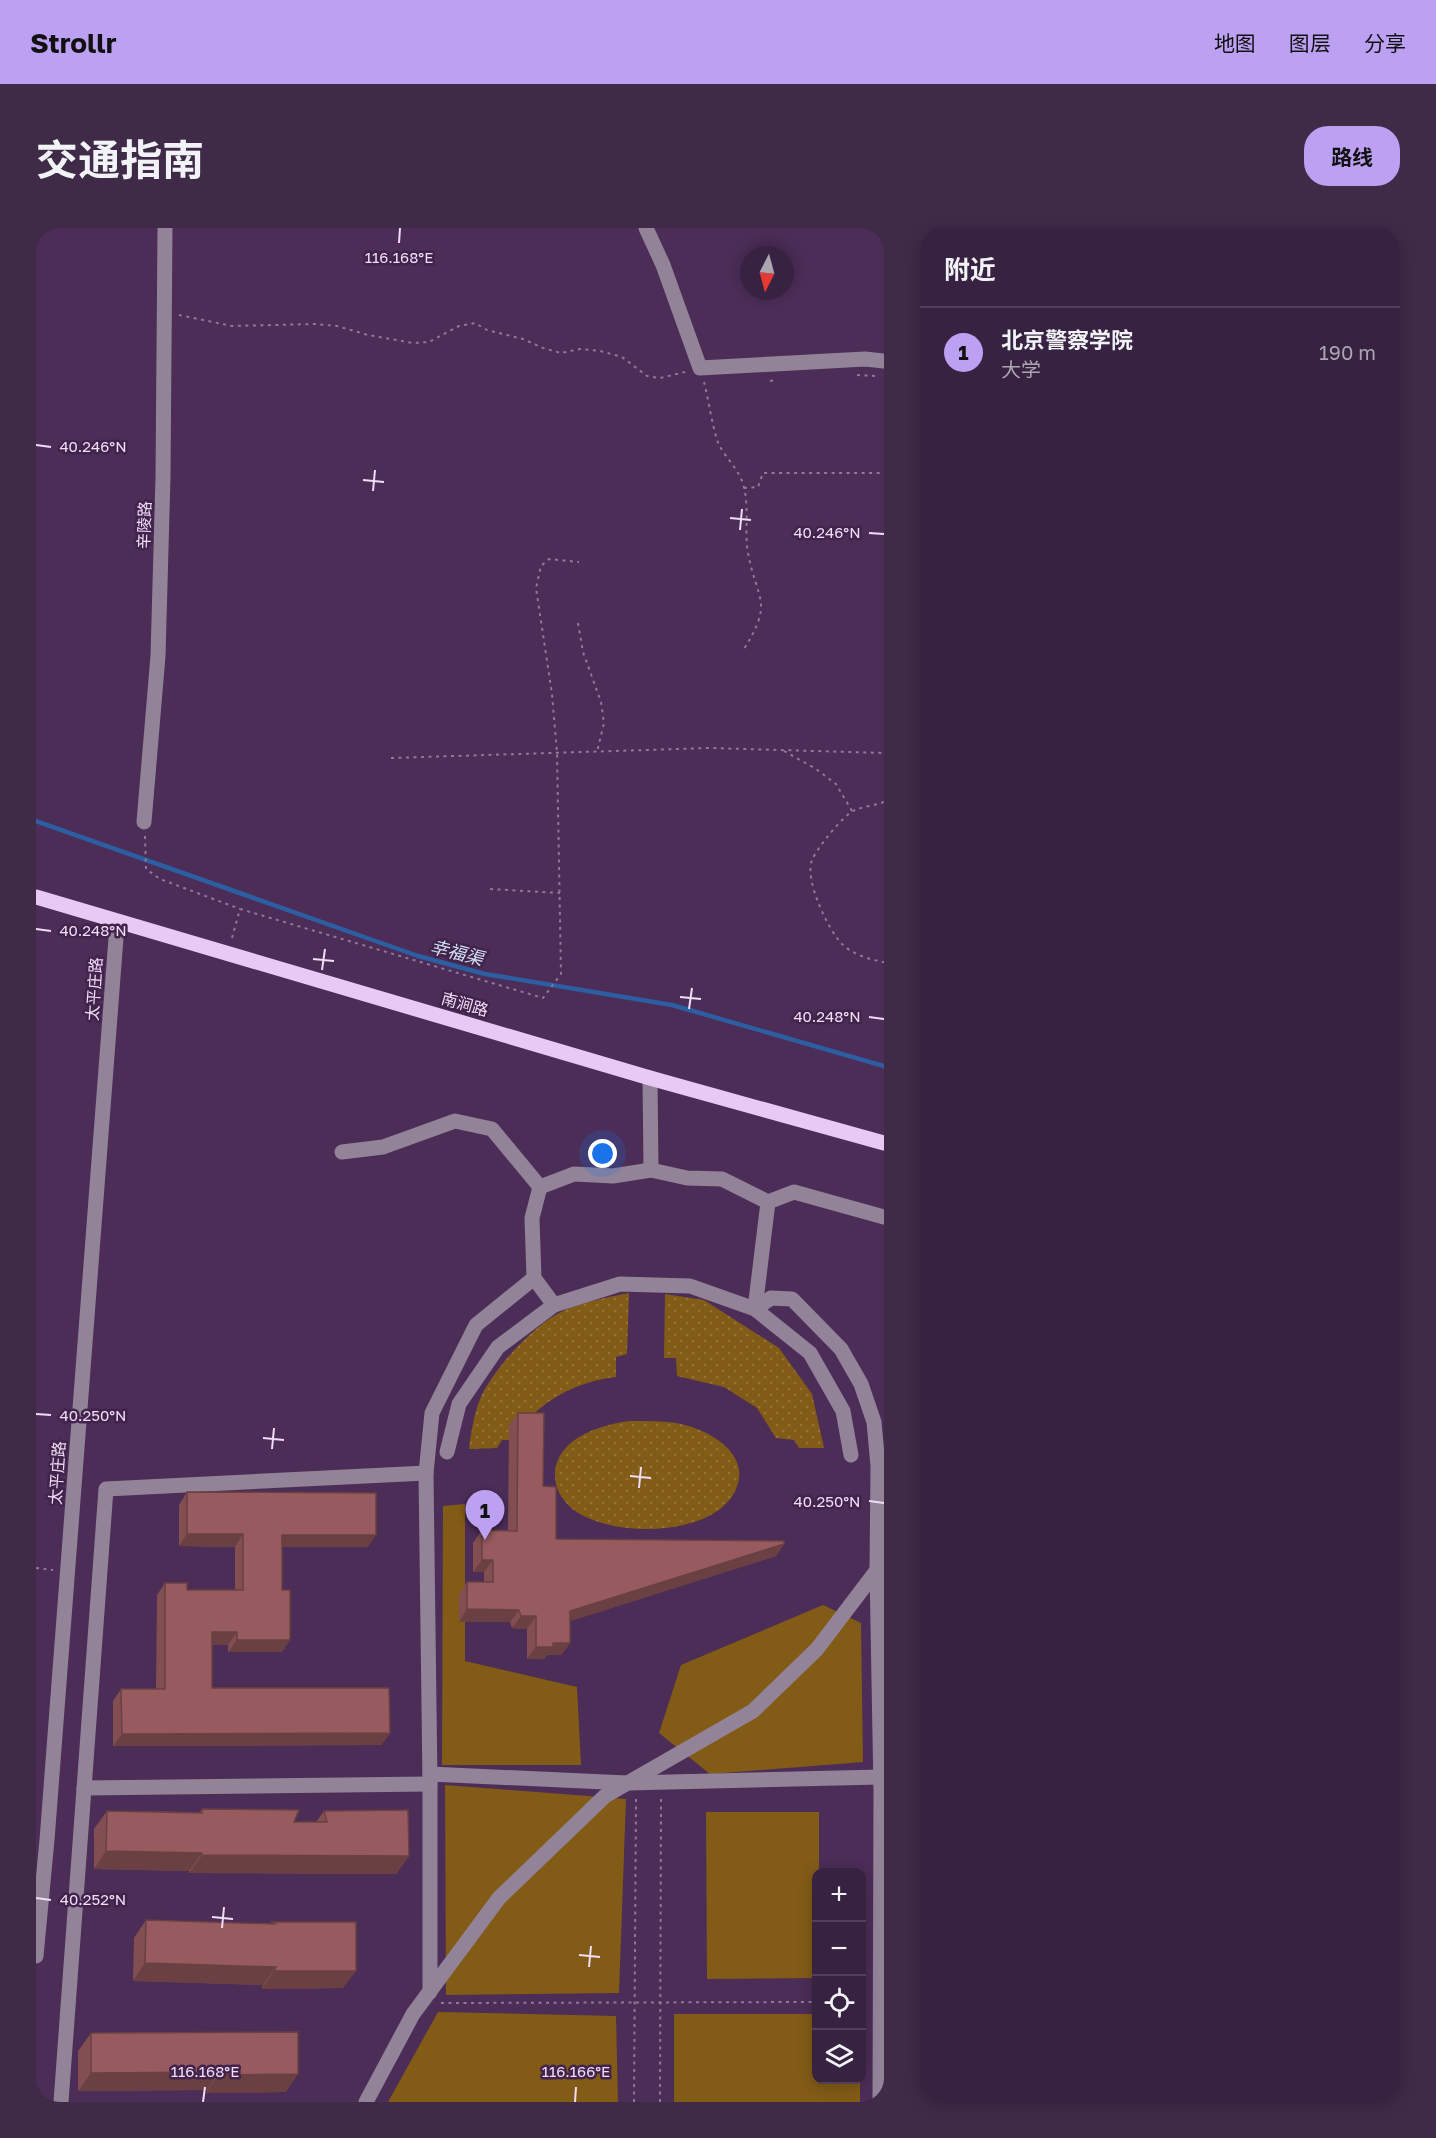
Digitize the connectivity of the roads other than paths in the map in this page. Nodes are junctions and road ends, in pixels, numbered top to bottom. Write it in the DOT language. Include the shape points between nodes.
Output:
graph roads {
  1 [pos="165,228"];
  2 [pos="646,228"];
  3 [pos="884,361"];
  4 [pos="144,822"];
  5 [pos="36,897"];
  6 [pos="120,922"];
  7 [pos="650,1078"];
  8 [pos="884,1143"];
  9 [pos="342,1152"];
  10 [pos="651,1170"];
  11 [pos="540,1187"];
  12 [pos="768,1202"];
  13 [pos="884,1216"];
  14 [pos="534,1278"];
  15 [pos="554,1305"];
  16 [pos="755,1309"];
  17 [pos="447,1452"];
  18 [pos="851,1455"];
  19 [pos="426,1473"];
  20 [pos="877,1570"];
  21 [pos="881,1704"];
  22 [pos="881,1777"];
  23 [pos="430,1779"];
  24 [pos="632,1783"];
  25 [pos="84,1788"];
  26 [pos="41,1836"];
  27 [pos="882,1880"];
  28 [pos="36,1956"];
  29 [pos="425,1997"];
  30 [pos="61,2102"];
  31 [pos="366,2102"];
  32 [pos="880,2102"];
  1 -- 4 [label="street, 辛陵路" via="158,656"];
  2 -- 3 [label="street" via="700,368"];
  5 -- 6 [label="main road, 南涧路"];
  6 -- 7 [label="main road, 南涧路"];
  6 -- 26 [label="street, 太平庄路"];
  7 -- 8 [label="main road, 南涧路"];
  7 -- 10 [label="street"];
  9 -- 11 [label="street" via="383,1147 455,1121 492,1129"];
  10 -- 11 [label="street" via="613,1176 574,1174"];
  10 -- 12 [label="street" via="687,1179 722,1179"];
  11 -- 14 [label="street" via="532,1218"];
  12 -- 13 [label="street" via="794,1192"];
  12 -- 16 [label="street"];
  14 -- 15 [label="street"];
  14 -- 19 [label="street" via="476,1325 432,1413"];
  15 -- 16 [label="street" via="620,1284 690,1286"];
  15 -- 17 [label="street" via="498,1347 459,1404"];
  16 -- 18 [label="street" via="810,1353 843,1411"];
  16 -- 20 [label="street" via="771,1298 792,1299 842,1349 861,1384 873,1422 878,1466"];
  19 -- 23 [label="street"];
  19 -- 25 [label="street" via="106,1489"];
  20 -- 21 [label="street"];
  20 -- 24 [label="street" via="817,1649 753,1711"];
  21 -- 22 [label="street"];
  22 -- 24 [label="street"];
  22 -- 27 [label="street"];
  23 -- 24 [label="street"];
  23 -- 25 [label="street"];
  23 -- 29 [label="street"];
  24 -- 29 [label="street" via="605,1796 499,1898"];
  25 -- 30 [label="street"];
  26 -- 28 [label="street, 太平庄路"];
  27 -- 32 [label="street"];
  29 -- 31 [label="street"];
}
